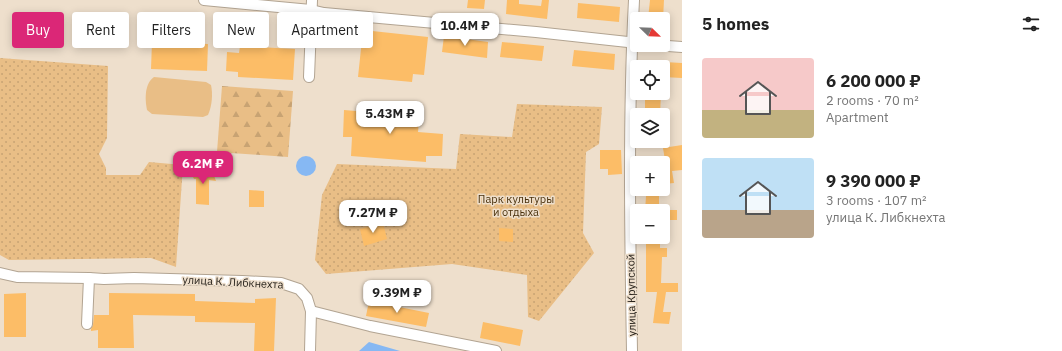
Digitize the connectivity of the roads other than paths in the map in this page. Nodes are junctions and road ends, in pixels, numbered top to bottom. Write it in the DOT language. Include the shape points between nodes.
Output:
graph roads {
  1 [pos="204,0"];
  2 [pos="634,0"];
  3 [pos="312,5"];
  4 [pos="634,12"];
  5 [pos="630,42"];
  6 [pos="670,46"];
  7 [pos="682,47"];
  8 [pos="635,52"];
  9 [pos="308,77"];
  10 [pos="0,273"];
  11 [pos="89,278"];
  12 [pos="311,311"];
  13 [pos="87,324"];
  14 [pos="310,351"];
  15 [pos="496,351"];
  16 [pos="632,351"];
  1 -- 3 [label="street"];
  2 -- 4 [label="street, улица Крупской"];
  3 -- 5 [label="street" via="324,13"];
  3 -- 9 [label="street"];
  6 -- 7 [label="street"];
  8 -- 16 [label="street, улица Крупской" via="630,201"];
  10 -- 11 [label="street, улица К. Либкнехта" via="17,277"];
  11 -- 12 [label="street, улица К. Либкнехта" via="281,283 299,289 307,298"];
  11 -- 13 [label="street"];
  12 -- 14 [label="street"];
  12 -- 15 [label="street" via="370,326"];
}
